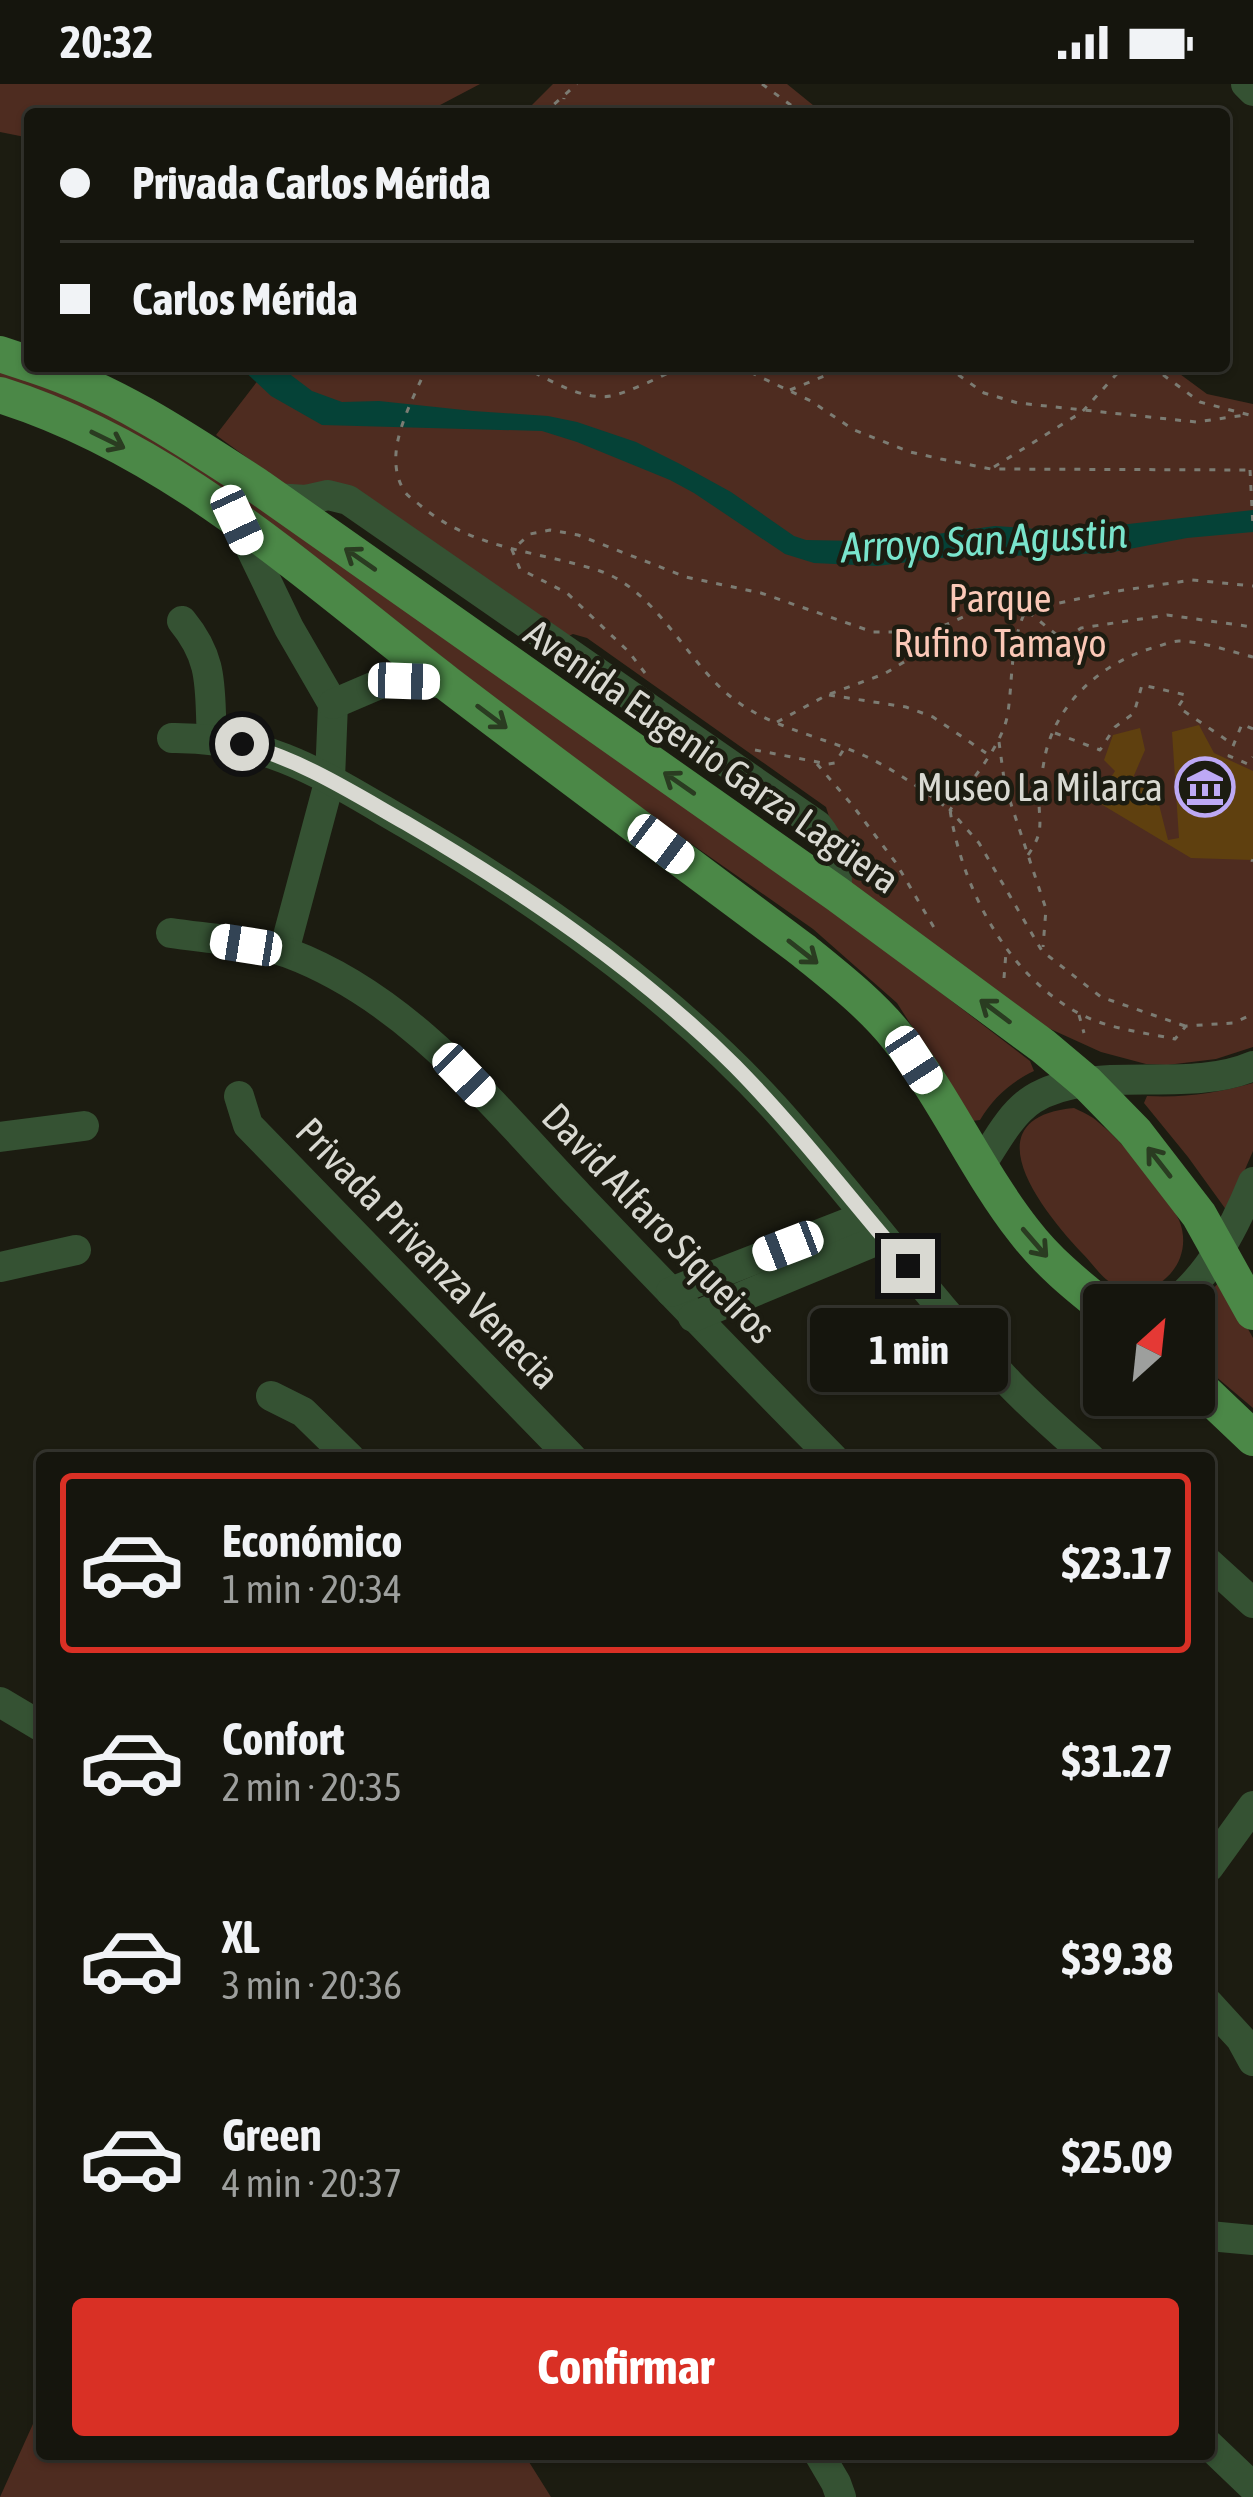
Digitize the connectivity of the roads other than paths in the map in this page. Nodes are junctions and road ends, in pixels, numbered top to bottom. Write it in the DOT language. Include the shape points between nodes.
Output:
graph roads {
  1 [pos="1246,84"];
  2 [pos="1253,91"];
  3 [pos="50,372"];
  4 [pos="0,395"];
  5 [pos="274,498"];
  6 [pos="237,520"];
  7 [pos="182,621"];
  8 [pos="446,682"];
  9 [pos="333,704"];
  10 [pos="172,738"];
  11 [pos="212,738"];
  12 [pos="330,779"];
  13 [pos="837,894"];
  14 [pos="171,933"];
  15 [pos="284,951"];
  16 [pos="1253,1066"];
  17 [pos="1087,1083"];
  18 [pos="238,1096"];
  19 [pos="84,1126"];
  20 [pos="0,1137"];
  21 [pos="981,1165"];
  22 [pos="1253,1182"];
  23 [pos="875,1227"];
  24 [pos="76,1250"];
  25 [pos="1220,1250"];
  26 [pos="0,1268"];
  27 [pos="1195,1284"];
  28 [pos="1083,1290"];
  29 [pos="671,1292"];
  30 [pos="1253,1312"];
  31 [pos="693,1317"];
  32 [pos="271,1396"];
  33 [pos="1215,1402"];
  34 [pos="1253,1438"];
  35 [pos="344,1452"];
  36 [pos="566,1452"];
  37 [pos="826,1452"];
  38 [pos="1084,1452"];
  39 [pos="1215,1568"];
  40 [pos="1253,1603"];
  41 [pos="0,1702"];
  42 [pos="36,1723"];
  43 [pos="1253,1806"];
  44 [pos="1215,1859"];
  45 [pos="1215,2013"];
  46 [pos="1253,2061"];
  47 [pos="1215,2237"];
  48 [pos="1253,2240"];
  49 [pos="1215,2451"];
  50 [pos="823,2460"];
  51 [pos="1253,2487"];
  52 [pos="841,2497"];
  1 -- 2 [label="street"];
  3 -- 5 [label="main road, Avenida Eugenio Garza Lagüera" via="168,427"];
  4 -- 6 [label="main road, one-way" via="133,452"];
  13 -- 5 [label="main road, Avenida Eugenio Garza Lagüera, one-way"];
  5 -- 13 [label="street" via="348,500 818,824"];
  6 -- 8 [label="main road"];
  6 -- 9 [label="street"];
  7 -- 11 [label="street" via="208,668"];
  8 -- 9 [label="street" via="382,683"];
  8 -- 21 [label="main road, one-way" via="855,994 898,1037"];
  9 -- 12 [label="street"];
  10 -- 11 [label="street"];
  11 -- 12 [label="street"];
  12 -- 15 [label="street"];
  12 -- 23 [label="street" via="499,880 634,978 746,1078"];
  17 -- 13 [label="main road, Avenida Eugenio Garza Lagüera, one-way"];
  14 -- 15 [label="street, David Alfaro Siqueiros"];
  15 -- 29 [label="street, David Alfaro Siqueiros" via="361,990 427,1040"];
  16 -- 17 [label="street" via="1219,1076"];
  17 -- 21 [label="street" via="1031,1100"];
  25 -- 17 [label="main road, Avenida Eugenio Garza Lagüera, one-way" via="1135,1132"];
  18 -- 36 [label="street, Privada Privanza Venecia" via="248,1125"];
  19 -- 20 [label="street"];
  21 -- 28 [label="main road, one-way" via="1034,1242"];
  22 -- 25 [label="street"];
  23 -- 29 [label="street"];
  23 -- 31 [label="street"];
  23 -- 38 [label="street" via="1012,1386"];
  24 -- 26 [label="street"];
  25 -- 27 [label="street"];
  25 -- 30 [label="main road, Avenida Eugenio Garza Lagüera"];
  29 -- 31 [label="street, David Alfaro Siqueiros"];
  31 -- 37 [label="street, David Alfaro Siqueiros"];
  32 -- 35 [label="street" via="303,1412"];
  33 -- 34 [label="main road"];
  39 -- 40 [label="street"];
  41 -- 42 [label="street"];
  43 -- 44 [label="street"];
  45 -- 46 [label="street"];
  47 -- 48 [label="street"];
  49 -- 51 [label="street"];
  50 -- 52 [label="street"];
}
